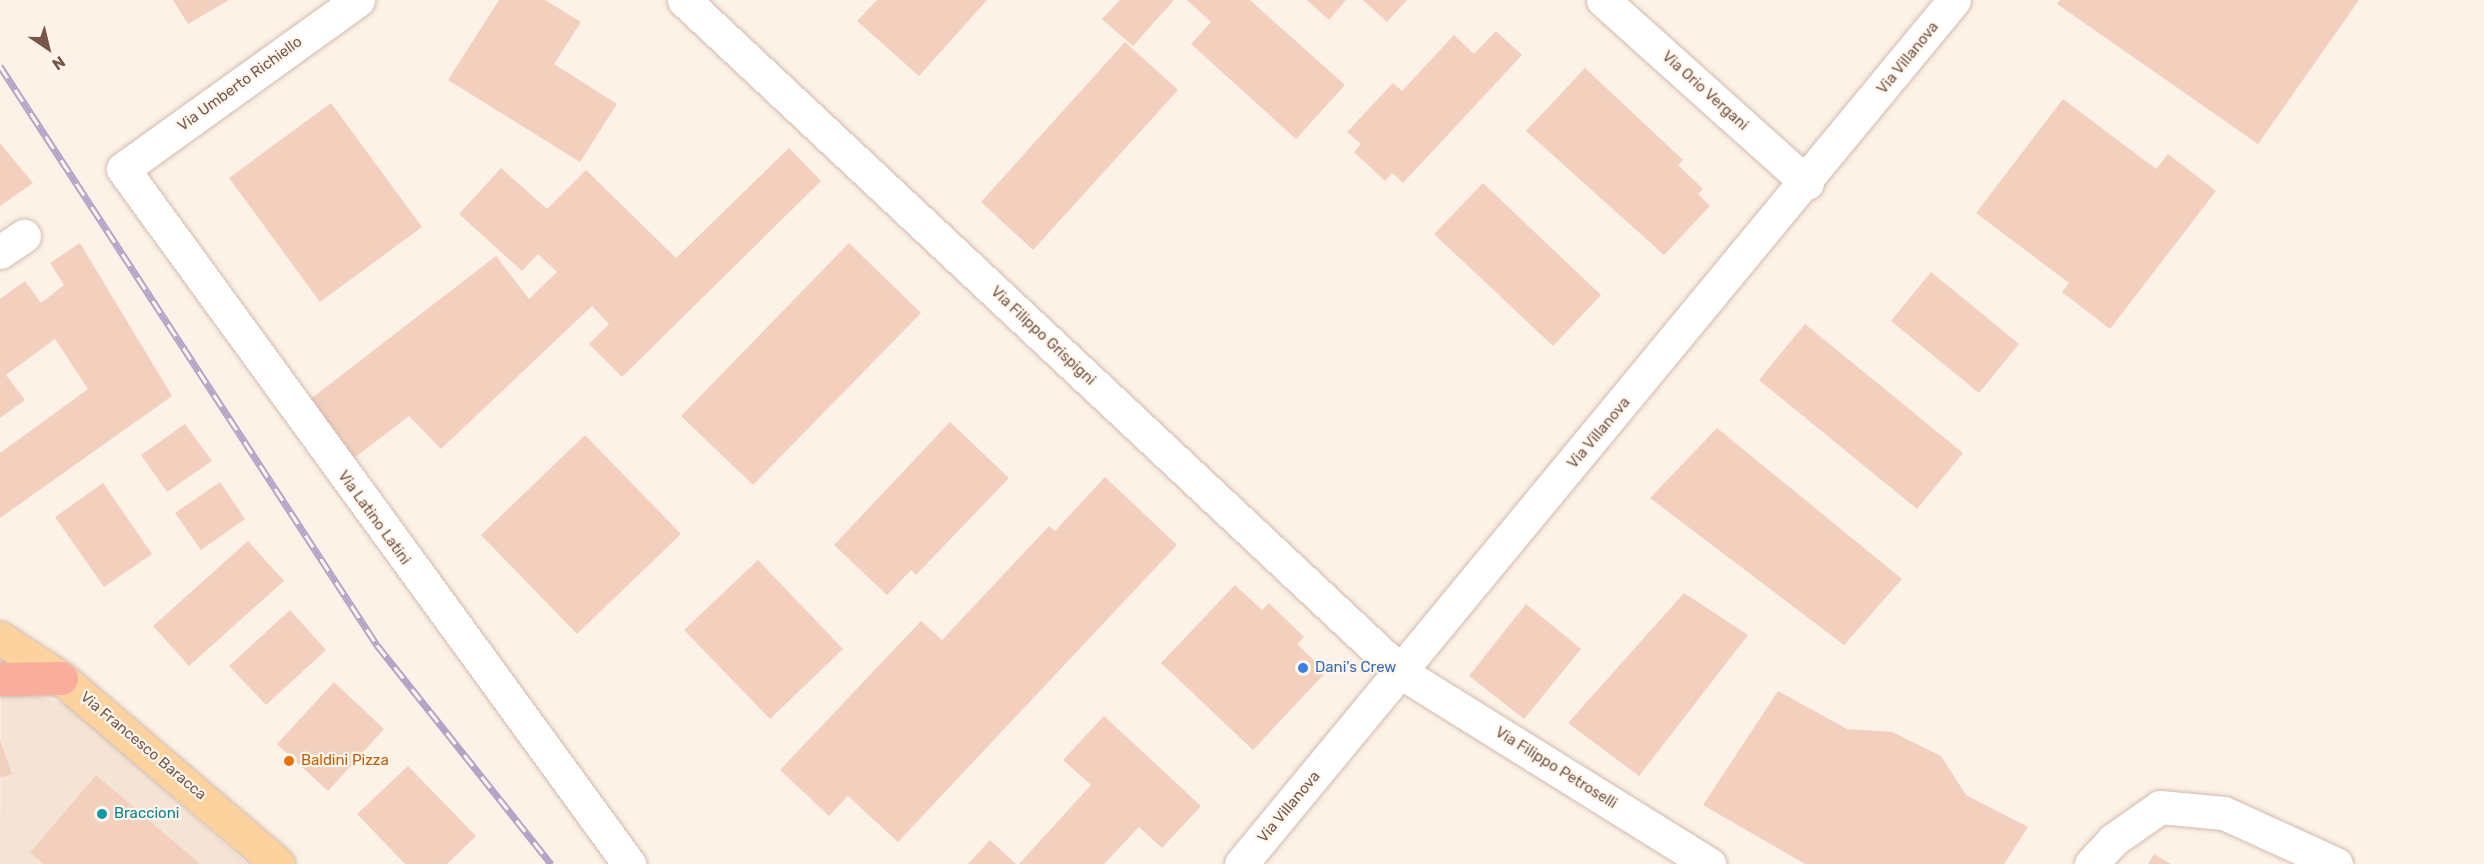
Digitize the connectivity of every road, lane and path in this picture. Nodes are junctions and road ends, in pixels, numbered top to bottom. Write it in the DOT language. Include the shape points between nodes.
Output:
graph roads {
  1 [pos="358,0"];
  2 [pos="684,0"];
  3 [pos="1603,0"];
  4 [pos="1954,0"];
  5 [pos="123,169"];
  6 [pos="1806,183"];
  7 [pos="0,638"];
  8 [pos="1402,673"];
  9 [pos="61,678"];
  10 [pos="0,679"];
  11 [pos="278,864"];
  12 [pos="629,864"];
  13 [pos="1241,864"];
  14 [pos="1709,864"];
  15 [pos="2091,864"];
  16 [pos="2336,864"];
  1 -- 5 [label="street, Via Umberto Richiello"];
  2 -- 8 [label="street, Via Filippo Grispigni"];
  3 -- 6 [label="street, Via Orio Vergani"];
  4 -- 6 [label="street, Via Villanova"];
  5 -- 12 [label="street, Via Latino Latini" via="608,842"];
  6 -- 8 [label="street, Via Villanova"];
  7 -- 9 [label="main road, Via Francesco Baracca"];
  8 -- 13 [label="street, Via Villanova"];
  8 -- 14 [label="street, Via Filippo Petroselli"];
  9 -- 10 [label="highway"];
  9 -- 11 [label="main road, Via Francesco Baracca"];
  15 -- 16 [label="street" via="2113,840 2160,807 2224,813"];
}
